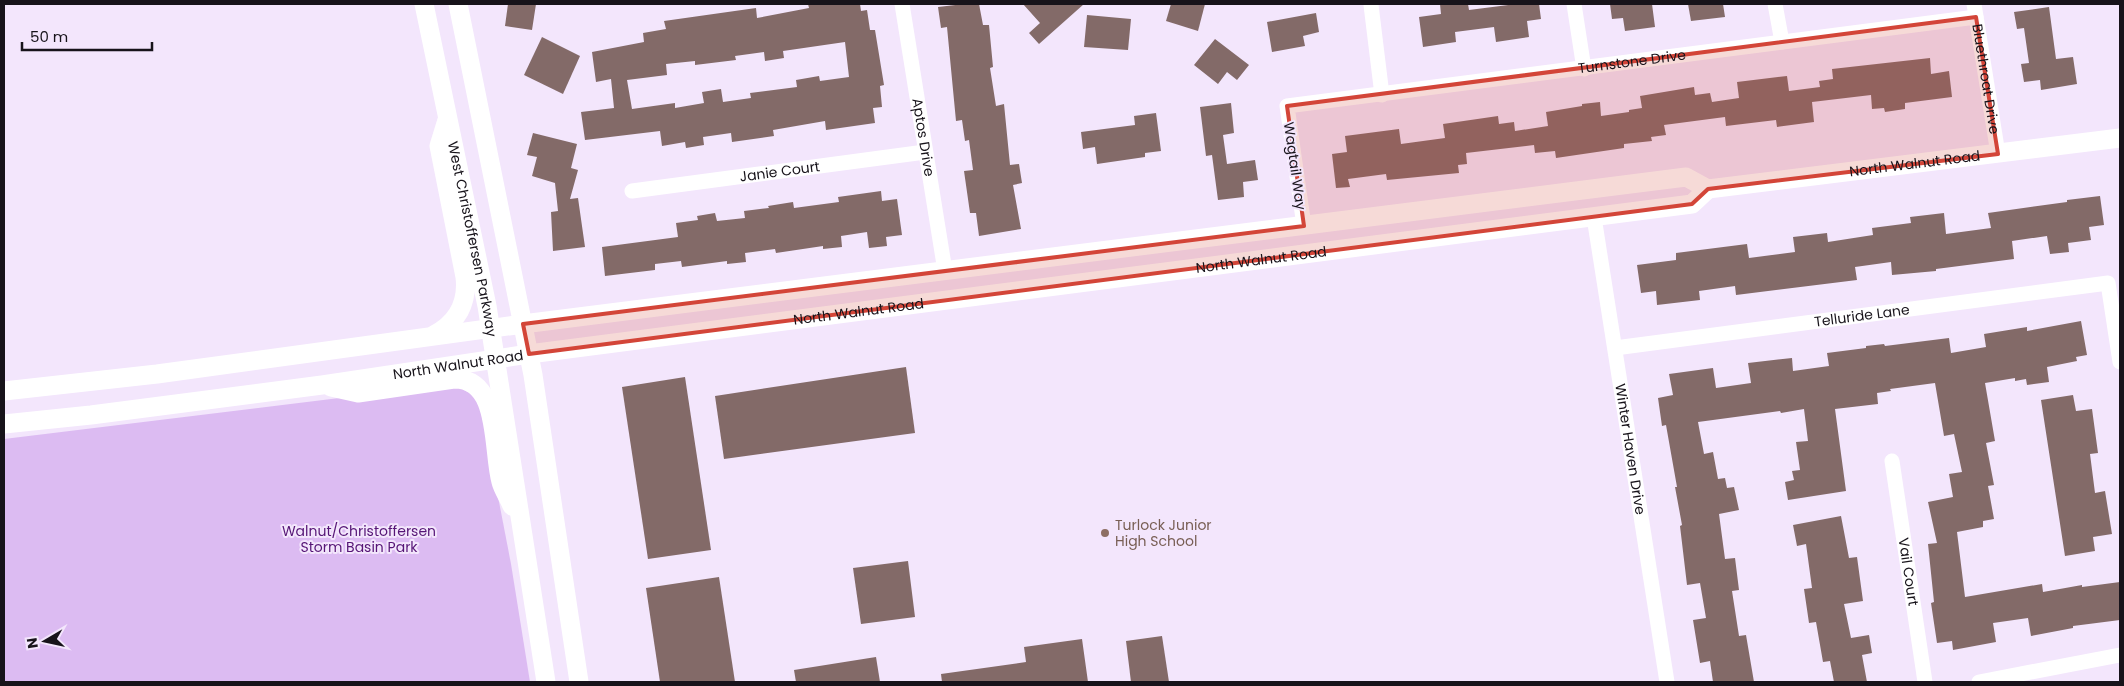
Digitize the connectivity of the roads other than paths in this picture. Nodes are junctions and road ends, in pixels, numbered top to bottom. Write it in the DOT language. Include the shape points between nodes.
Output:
graph roads {
  1 [pos="424,4"];
  2 [pos="458,4"];
  3 [pos="902,4"];
  4 [pos="1574,4"];
  5 [pos="1776,4"];
  6 [pos="1371,6"];
  7 [pos="1975,10"];
  8 [pos="1782,42"];
  9 [pos="1584,69"];
  10 [pos="1382,95"];
  11 [pos="1287,106"];
  12 [pos="448,118"];
  13 [pos="2120,138"];
  14 [pos="925,152"];
  15 [pos="1998,154"];
  16 [pos="1708,189"];
  17 [pos="632,191"];
  18 [pos="1594,217"];
  19 [pos="1304,226"];
  20 [pos="945,271"];
  21 [pos="523,324"];
  22 [pos="491,328"];
  23 [pos="428,338"];
  24 [pos="1615,348"];
  25 [pos="529,354"];
  26 [pos="496,358"];
  27 [pos="2120,362"];
  28 [pos="322,385"];
  29 [pos="4,391"];
  30 [pos="4,424"];
  31 [pos="1892,461"];
  32 [pos="520,523"];
  33 [pos="2120,655"];
  34 [pos="546,682"];
  35 [pos="579,682"];
  36 [pos="1667,682"];
  37 [pos="1925,682"];
  38 [pos="1979,682"];
  1 -- 12 [label="street, West Christoffersen Parkway"];
  2 -- 21 [label="street"];
  3 -- 14 [label="street, Aptos Drive"];
  4 -- 9 [label="street"];
  5 -- 8 [label="street"];
  6 -- 10 [label="street"];
  7 -- 8 [label="street, Turnstone Drive"];
  7 -- 15 [label="street, Bluethroat Drive"];
  8 -- 9 [label="street, Turnstone Drive"];
  9 -- 10 [label="street, Turnstone Drive"];
  10 -- 11 [label="street, Turnstone Drive"];
  11 -- 19 [label="street, Wagtail Way"];
  12 -- 22 [label="street, West Christoffersen Parkway"];
  12 -- 23 [label="street" via="439,146 466,290 464,304 455,319"];
  13 -- 15 [label="street, North Walnut Road"];
  14 -- 17 [label="street, Janie Court"];
  14 -- 20 [label="street, Aptos Drive"];
  15 -- 16 [label="street, North Walnut Road"];
  16 -- 18 [label="street, North Walnut Road" via="1692,204"];
  16 -- 19 [label="street, North Walnut Road" via="1686,177"];
  18 -- 24 [label="street, Winter Haven Drive"];
  18 -- 25 [label="street, North Walnut Road"];
  19 -- 20 [label="street, North Walnut Road"];
  20 -- 21 [label="street, North Walnut Road"];
  21 -- 22 [label="street, North Walnut Road"];
  21 -- 25 [label="street"];
  22 -- 23 [label="street, North Walnut Road"];
  22 -- 26 [label="street, West Christoffersen Parkway"];
  23 -- 29 [label="street, North Walnut Road"];
  24 -- 27 [label="street, Telluride Lane" via="2108,283"];
  24 -- 36 [label="street, Winter Haven Drive"];
  25 -- 26 [label="street, North Walnut Road"];
  25 -- 35 [label="street"];
  26 -- 28 [label="street, North Walnut Road"];
  26 -- 32 [label="street, West Christoffersen Parkway"];
  28 -- 30 [label="street, North Walnut Road"];
  28 -- 32 [label="street" via="358,393 454,379 470,380 488,404 501,482"];
  31 -- 37 [label="street, Vail Court"];
  32 -- 34 [label="street, West Christoffersen Parkway"];
  33 -- 38 [label="street"];
}
